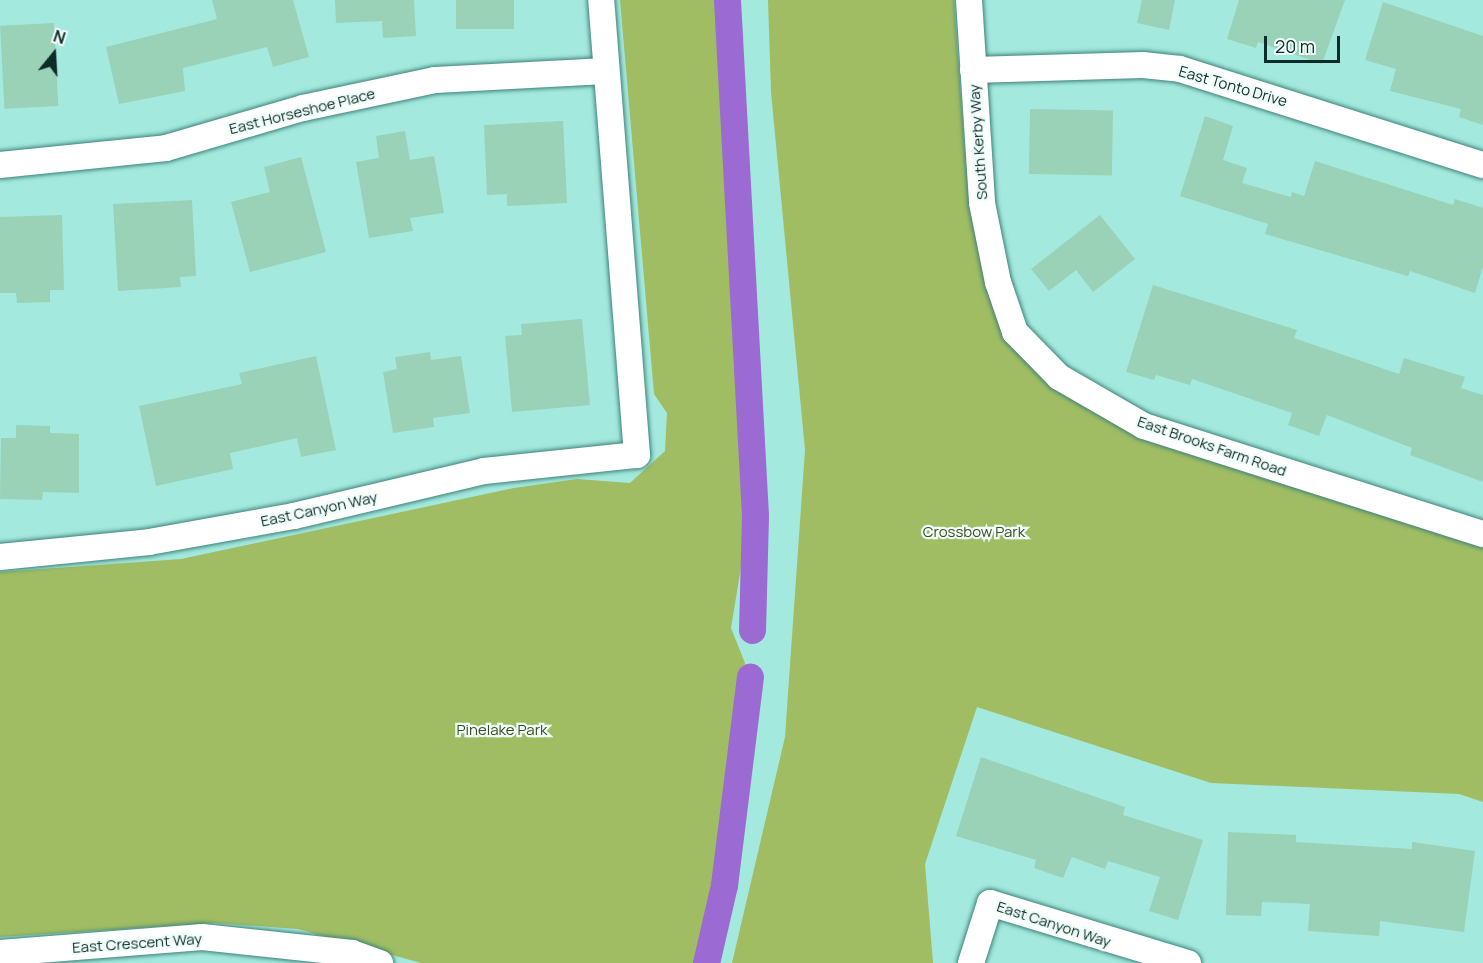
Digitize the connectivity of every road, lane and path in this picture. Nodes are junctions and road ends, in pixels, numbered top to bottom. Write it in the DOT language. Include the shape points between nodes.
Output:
graph roads {
  1 [pos="601,0"];
  2 [pos="969,0"];
  3 [pos="973,70"];
  4 [pos="606,71"];
  5 [pos="0,165"];
  6 [pos="1483,165"];
  7 [pos="998,282"];
  8 [pos="1483,534"];
  9 [pos="0,556"];
  10 [pos="0,953"];
  11 [pos="380,963"];
  12 [pos="971,963"];
  13 [pos="1188,963"];
  1 -- 4 [label="street"];
  2 -- 3 [label="street, South Kerby Way"];
  3 -- 6 [label="street, East Tonto Drive" via="1143,65 1179,69"];
  3 -- 7 [label="street, South Kerby Way" via="982,202"];
  4 -- 5 [label="street, East Horseshoe Place" via="435,80 303,108 166,147"];
  4 -- 9 [label="street, East Canyon Way" via="637,455 484,471 294,516 148,542"];
  7 -- 8 [label="street, East Brooks Farm Road" via="1015,332 1059,377 1144,426"];
  10 -- 11 [label="street, East Crescent Way" via="202,937 352,953"];
  12 -- 13 [label="street, East Canyon Way" via="990,903 1157,957"];
}
